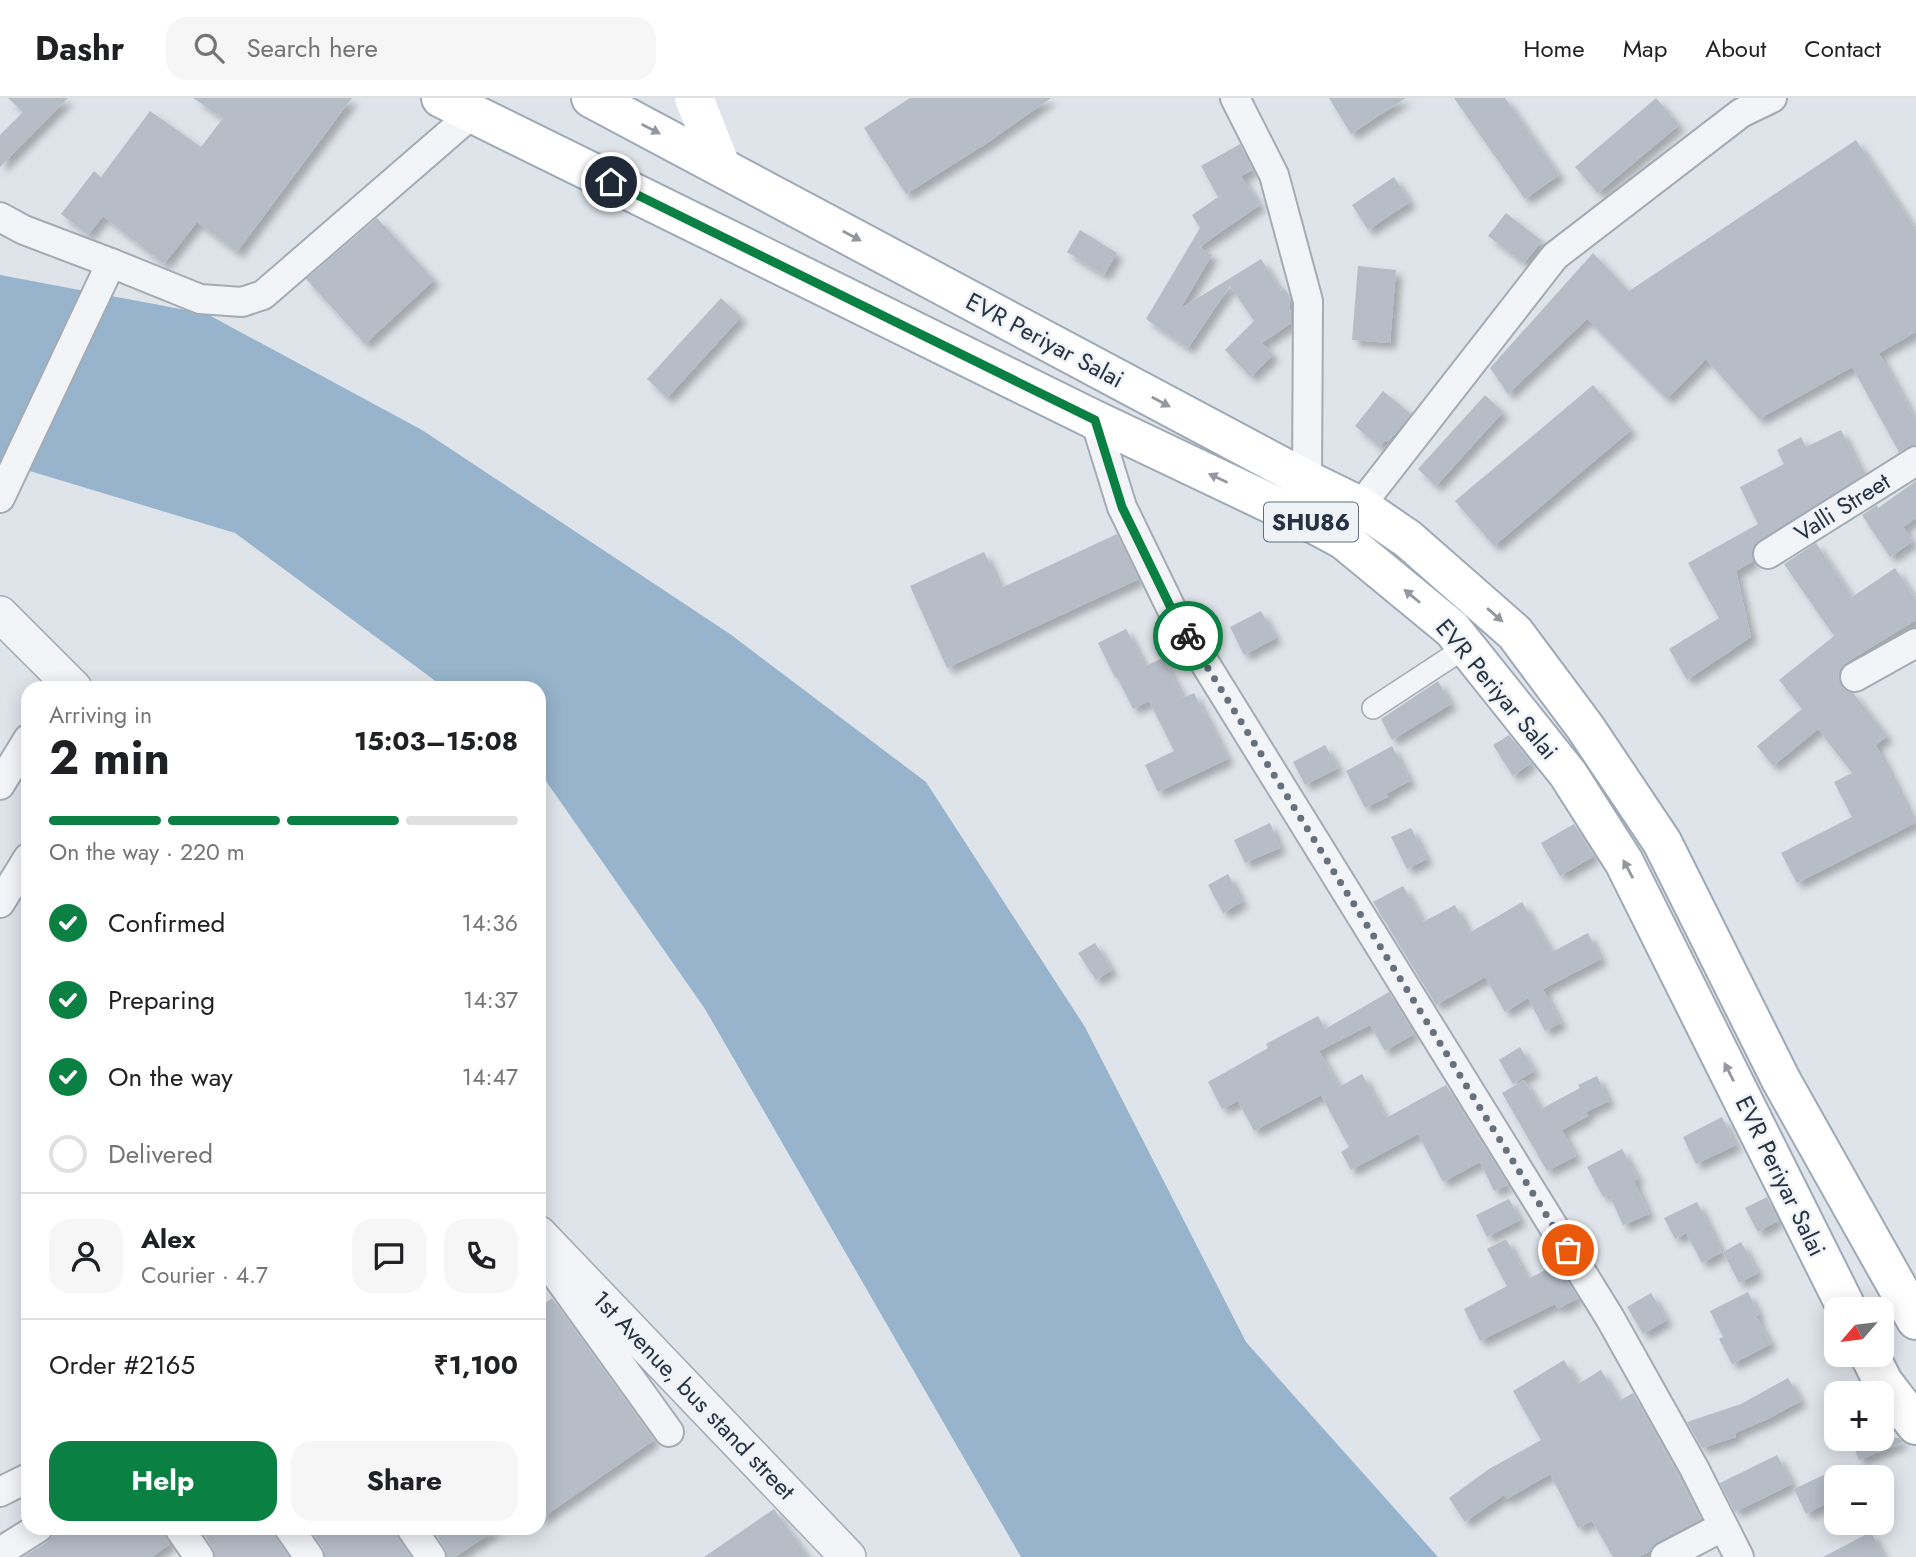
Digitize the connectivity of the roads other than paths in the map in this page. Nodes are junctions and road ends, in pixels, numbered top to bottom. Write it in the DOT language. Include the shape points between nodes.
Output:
graph roads {
  1 [pos="591,98"];
  2 [pos="694,98"];
  3 [pos="1235,98"];
  4 [pos="1772,98"];
  5 [pos="457,106"];
  6 [pos="721,166"];
  7 [pos="0,217"];
  8 [pos="111,263"];
  9 [pos="1095,420"];
  10 [pos="1916,461"];
  11 [pos="1307,480"];
  12 [pos="0,498"];
  13 [pos="1360,506"];
  14 [pos="1344,540"];
  15 [pos="1768,554"];
  16 [pos="0,614"];
  17 [pos="1916,643"];
  18 [pos="1466,647"];
  19 [pos="1855,677"];
  20 [pos="63,681"];
  21 [pos="1373,708"];
  22 [pos="21,750"];
  23 [pos="0,785"];
  24 [pos="21,869"];
  25 [pos="0,903"];
  26 [pos="1712,942"];
  27 [pos="1675,963"];
  28 [pos="552,1267"];
  29 [pos="1841,1297"];
  30 [pos="1911,1299"];
  31 [pos="1875,1367"];
  32 [pos="1916,1425"];
  33 [pos="669,1432"];
  34 [pos="21,1482"];
  35 [pos="0,1492"];
  36 [pos="774,1496"];
  37 [pos="1722,1527"];
  38 [pos="27,1535"];
  39 [pos="184,1535"];
  40 [pos="294,1535"];
  41 [pos="416,1535"];
  42 [pos="0,1552"];
  43 [pos="199,1557"];
  44 [pos="309,1557"];
  45 [pos="431,1557"];
  46 [pos="826,1557"];
  47 [pos="848,1557"];
  48 [pos="1665,1557"];
  49 [pos="1739,1557"];
  1 -- 6 [label="main road, EVR Periyar Salai / SHU86, one-way"];
  2 -- 6 [label="main road"];
  3 -- 11 [label="street" via="1274,175 1308,301"];
  4 -- 13 [label="street" via="1741,113 1555,256"];
  5 -- 8 [label="street" via="262,295 243,302 200,299"];
  5 -- 9 [label="main road, EVR Periyar Salai / SHU86"];
  6 -- 11 [label="main road, EVR Periyar Salai / SHU86, one-way"];
  7 -- 8 [label="street"];
  8 -- 12 [label="street"];
  14 -- 9 [label="main road, EVR Periyar Salai / SHU86, one-way"];
  9 -- 37 [label="street" via="1122,507 1172,610 1610,1318"];
  10 -- 15 [label="street, Valli Street"];
  11 -- 13 [label="main road, EVR Periyar Salai / SHU86"];
  13 -- 14 [label="street"];
  13 -- 26 [label="main road, EVR Periyar Salai / SHU86, one-way" via="1408,539 1515,633 1662,842"];
  18 -- 14 [label="main road, EVR Periyar Salai / SHU86, one-way" via="1452,629"];
  16 -- 20 [label="street"];
  17 -- 19 [label="street"];
  18 -- 21 [label="street"];
  27 -- 18 [label="main road, EVR Periyar Salai / SHU86, one-way" via="1624,862 1568,774"];
  22 -- 23 [label="street"];
  24 -- 25 [label="street"];
  26 -- 27 [label="main road"];
  26 -- 30 [label="main road, EVR Periyar Salai / SHU86" via="1781,1080"];
  29 -- 27 [label="main road, EVR Periyar Salai / SHU86, one-way"];
  28 -- 33 [label="street"];
  28 -- 47 [label="street, 1st Avenue, bus stand street"];
  31 -- 32 [label="main road"];
  34 -- 35 [label="street"];
  36 -- 46 [label="street"];
  37 -- 48 [label="street"];
  37 -- 49 [label="street"];
  38 -- 42 [label="street"];
  39 -- 43 [label="street"];
  40 -- 44 [label="street"];
  41 -- 45 [label="street"];
}
